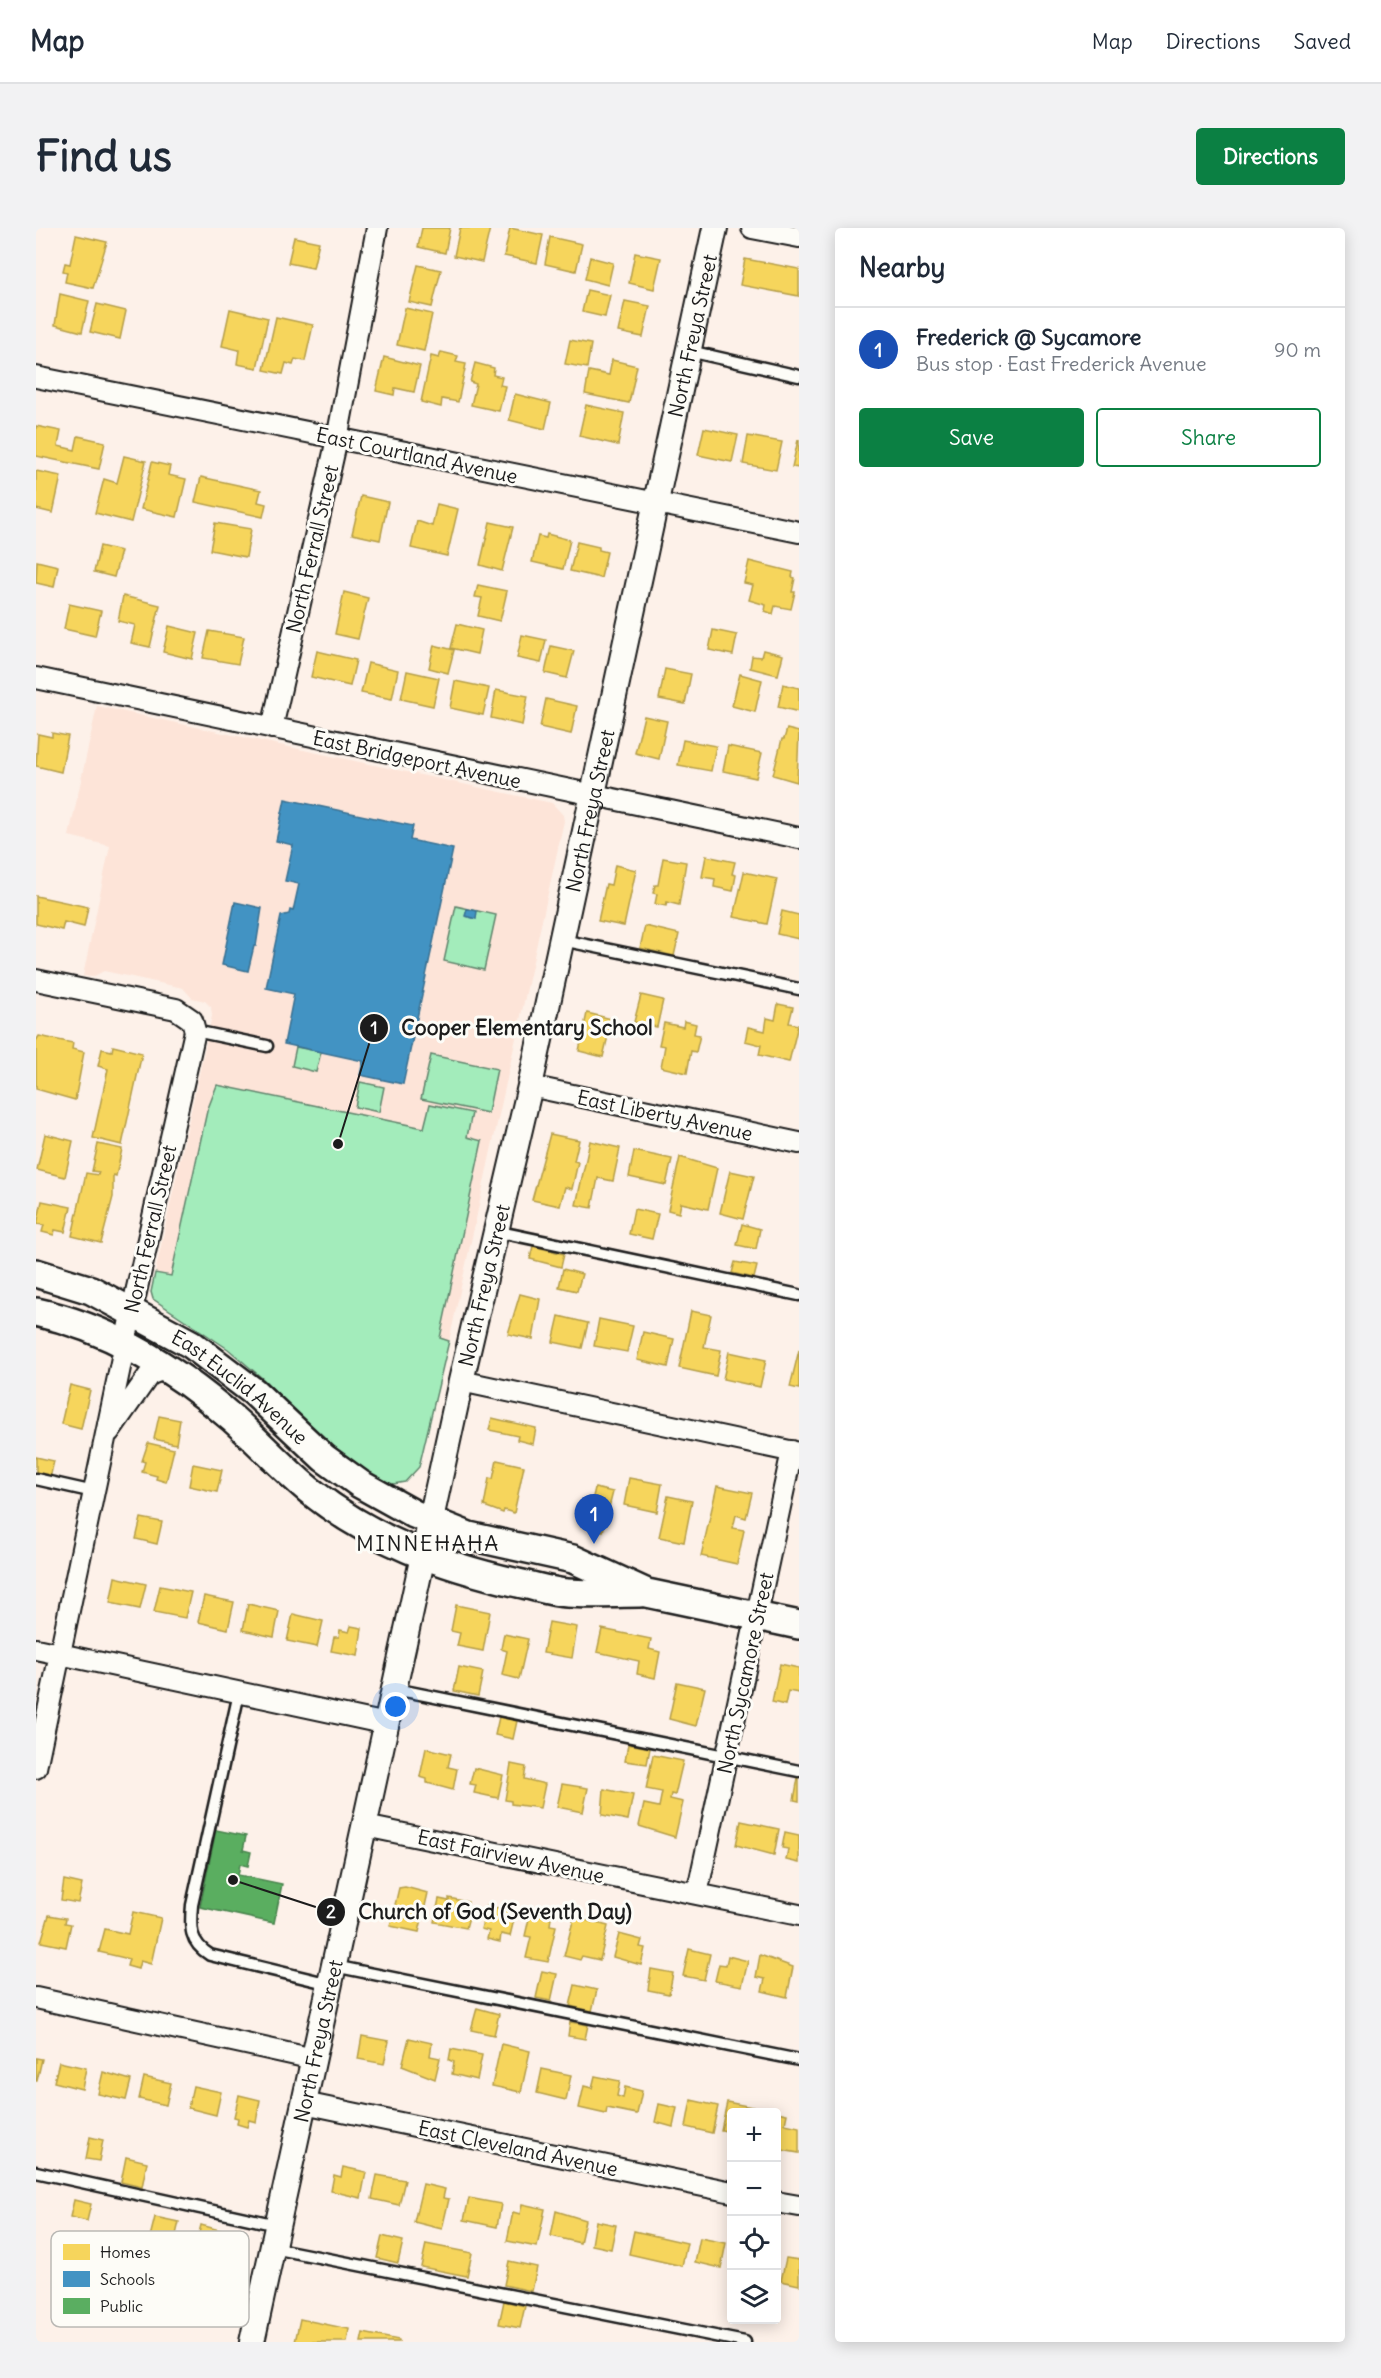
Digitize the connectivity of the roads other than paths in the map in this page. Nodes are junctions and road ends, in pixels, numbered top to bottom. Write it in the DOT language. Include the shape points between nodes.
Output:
graph roads {
  1 [pos="377,228"];
  2 [pos="715,228"];
  3 [pos="752,228"];
  4 [pos="799,237"];
  5 [pos="688,351"];
  6 [pos="799,376"];
  7 [pos="36,377"];
  8 [pos="337,439"];
  9 [pos="655,504"];
  10 [pos="799,532"];
  11 [pos="36,678"];
  12 [pos="272,728"];
  13 [pos="593,796"];
  14 [pos="799,838"];
  15 [pos="562,939"];
  16 [pos="36,980"];
  17 [pos="799,989"];
  18 [pos="194,1025"];
  19 [pos="267,1046"];
  20 [pos="530,1086"];
  21 [pos="799,1143"];
  22 [pos="495,1231"];
  23 [pos="36,1273"];
  24 [pos="799,1295"];
  25 [pos="132,1310"];
  26 [pos="36,1311"];
  27 [pos="124,1343"];
  28 [pos="173,1372"];
  29 [pos="461,1382"];
  30 [pos="104,1439"];
  31 [pos="796,1452"];
  32 [pos="36,1479"];
  33 [pos="94,1491"];
  34 [pos="431,1523"];
  35 [pos="424,1557"];
  36 [pos="647,1593"];
  37 [pos="757,1617"];
  38 [pos="799,1625"];
  39 [pos="36,1649"];
  40 [pos="60,1654"];
  41 [pos="395,1689"];
  42 [pos="239,1693"];
  43 [pos="387,1724"];
  44 [pos="728,1756"];
  45 [pos="36,1768"];
  46 [pos="799,1771"];
  47 [pos="365,1826"];
  48 [pos="697,1894"];
  49 [pos="799,1915"];
  50 [pos="332,1975"];
  51 [pos="36,1998"];
  52 [pos="314,2059"];
  53 [pos="799,2060"];
  54 [pos="304,2103"];
  55 [pos="36,2172"];
  56 [pos="727,2191"];
  57 [pos="781,2203"];
  58 [pos="799,2206"];
  59 [pos="275,2237"];
  60 [pos="252,2342"];
  61 [pos="745,2342"];
  1 -- 8 [label="street, North Ferrall Street"];
  2 -- 5 [label="street, North Freya Street"];
  3 -- 4 [label="street"];
  5 -- 6 [label="lane"];
  5 -- 9 [label="street, North Freya Street"];
  7 -- 8 [label="street, East Courtland Avenue"];
  8 -- 9 [label="street, East Courtland Avenue"];
  8 -- 12 [label="street, North Ferrall Street"];
  9 -- 10 [label="street, East Courtland Avenue"];
  9 -- 13 [label="street, North Freya Street"];
  11 -- 12 [label="street, East Bridgeport Avenue"];
  12 -- 13 [label="street, East Bridgeport Avenue"];
  13 -- 14 [label="street, East Bridgeport Avenue"];
  13 -- 15 [label="street, North Freya Street"];
  15 -- 17 [label="lane"];
  15 -- 20 [label="street, North Freya Street"];
  16 -- 18 [label="street" via="176,1009"];
  18 -- 19 [label="lane"];
  18 -- 25 [label="street, North Ferrall Street"];
  20 -- 21 [label="street, East Liberty Avenue"];
  20 -- 22 [label="street, North Freya Street"];
  22 -- 24 [label="lane"];
  22 -- 29 [label="street, North Freya Street"];
  23 -- 25 [label="main road, East Euclid Avenue" via="91,1290"];
  25 -- 27 [label="street, North Ferrall Street"];
  25 -- 34 [label="main road, East Euclid Avenue" via="221,1365 324,1458 360,1484"];
  26 -- 27 [label="main road, East Euclid Avenue" via="87,1326"];
  27 -- 28 [label="main road, East Euclid Avenue"];
  27 -- 30 [label="street, North Ferrall Street"];
  28 -- 30 [label="street, North Ferrall Street" via="149,1375"];
  28 -- 35 [label="main road, East Euclid Avenue" via="235,1420 310,1491 354,1520"];
  29 -- 31 [label="street"];
  29 -- 34 [label="street, North Freya Street"];
  30 -- 33 [label="street, North Ferrall Street"];
  31 -- 37 [label="street, North Sycamore Street"];
  32 -- 33 [label="lane"];
  33 -- 40 [label="street, North Ferrall Street"];
  34 -- 35 [label="street, North Freya Street"];
  34 -- 36 [label="main road, East Euclid Avenue" via="469,1536 573,1559"];
  35 -- 36 [label="main road, East Euclid Avenue" via="460,1570 565,1593"];
  35 -- 41 [label="street, North Freya Street"];
  36 -- 37 [label="main road"];
  37 -- 38 [label="main road"];
  37 -- 44 [label="street, North Sycamore Street"];
  39 -- 40 [label="street"];
  40 -- 42 [label="street"];
  40 -- 45 [label="street, North Ferrall Street"];
  41 -- 43 [label="street, North Freya Street"];
  41 -- 44 [label="lane"];
  42 -- 43 [label="street"];
  42 -- 50 [label="lane" via="192,1905 193,1939 210,1956"];
  43 -- 47 [label="street, North Freya Street"];
  44 -- 46 [label="lane"];
  44 -- 48 [label="street, North Sycamore Street"];
  47 -- 48 [label="street, East Fairview Avenue"];
  47 -- 50 [label="street, North Freya Street"];
  48 -- 49 [label="street, East Fairview Avenue"];
  50 -- 52 [label="street, North Freya Street"];
  50 -- 53 [label="lane"];
  51 -- 52 [label="street"];
  52 -- 54 [label="street, North Freya Street"];
  54 -- 56 [label="street, East Cleveland Avenue"];
  54 -- 59 [label="street, North Freya Street"];
  55 -- 59 [label="lane"];
  57 -- 58 [label="street"];
  59 -- 60 [label="street, North Freya Street"];
  59 -- 61 [label="lane"];
}
